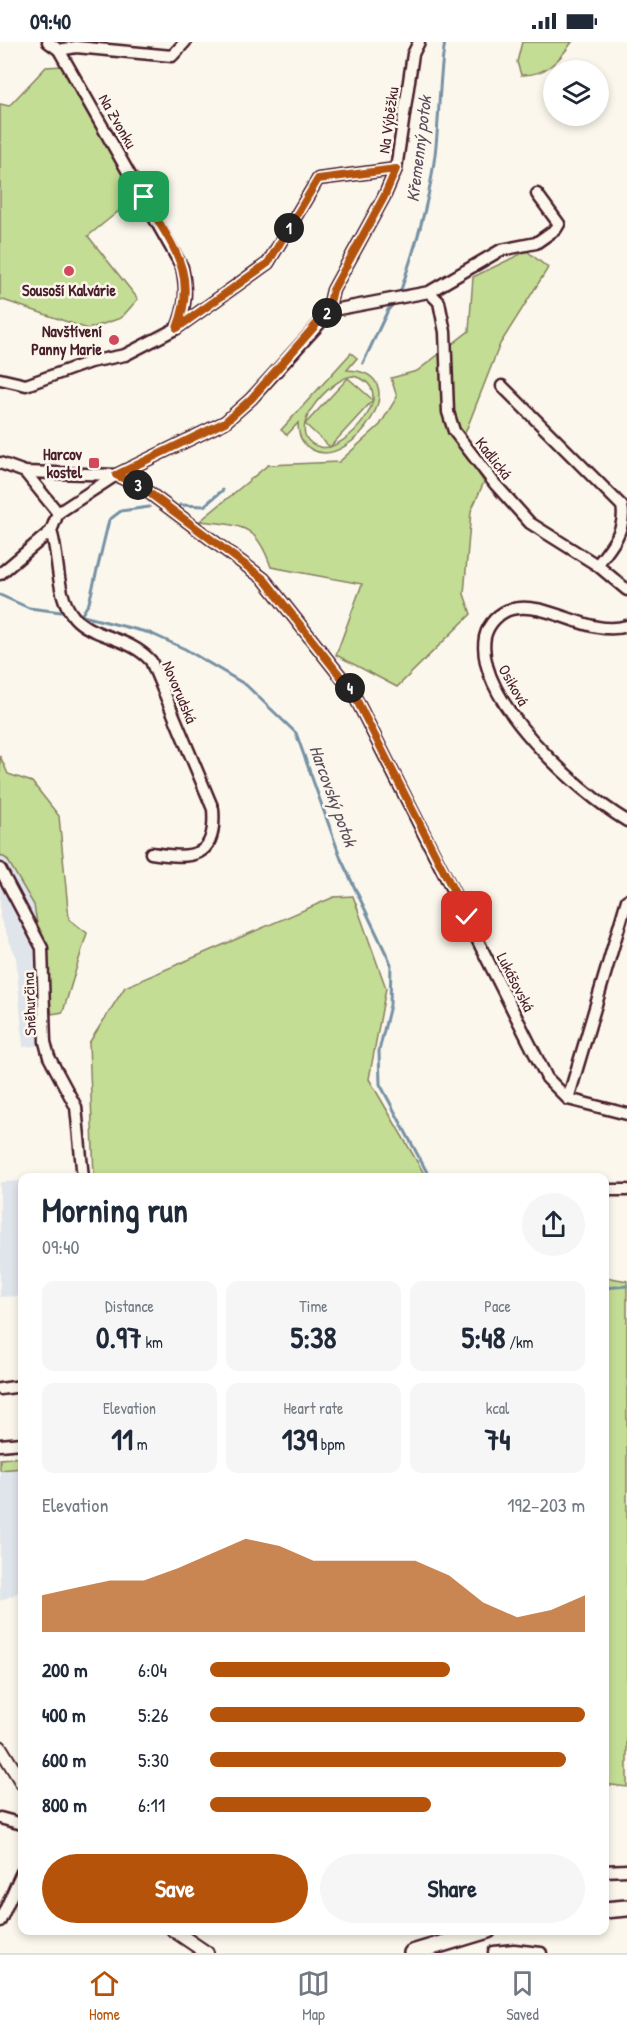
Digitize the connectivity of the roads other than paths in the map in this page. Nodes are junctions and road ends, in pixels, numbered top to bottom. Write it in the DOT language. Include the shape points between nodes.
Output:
graph roads {
  1 [pos="48,42"];
  2 [pos="185,42"];
  3 [pos="419,42"];
  4 [pos="59,51"];
  5 [pos="396,169"];
  6 [pos="537,194"];
  7 [pos="429,292"];
  8 [pos="328,311"];
  9 [pos="177,328"];
  10 [pos="0,379"];
  11 [pos="502,386"];
  12 [pos="0,463"];
  13 [pos="25,472"];
  14 [pos="116,475"];
  15 [pos="58,513"];
  16 [pos="51,531"];
  17 [pos="597,566"];
  18 [pos="1,572"];
  19 [pos="627,590"];
  20 [pos="627,626"];
  21 [pos="627,821"];
  22 [pos="152,853"];
  23 [pos="0,869"];
  24 [pos="627,900"];
  25 [pos="568,1099"];
  26 [pos="627,1114"];
  27 [pos="83,1173"];
  28 [pos="609,1190"];
  29 [pos="627,1190"];
  30 [pos="18,1387"];
  31 [pos="0,1389"];
  32 [pos="18,1443"];
  33 [pos="0,1445"];
  34 [pos="0,1747"];
  35 [pos="18,1776"];
  36 [pos="0,1818"];
  37 [pos="18,1823"];
  38 [pos="627,1870"];
  39 [pos="609,1871"];
  40 [pos="18,1881"];
  41 [pos="627,1908"];
  42 [pos="609,1910"];
  43 [pos="0,1921"];
  44 [pos="179,1935"];
  45 [pos="180,1935"];
  46 [pos="471,1935"];
  47 [pos="494,1952"];
  48 [pos="195,1953"];
  49 [pos="207,1953"];
  50 [pos="412,1953"];
  51 [pos="542,1953"];
  1 -- 4 [label="street"];
  2 -- 4 [label="street" via="172,56 76,47"];
  3 -- 5 [label="street, Na Výběžku" via="411,65"];
  4 -- 9 [label="street, Na Zvonku" via="182,267 187,291"];
  5 -- 8 [label="street, Na Výběžku" via="333,290"];
  5 -- 9 [label="street" via="318,179 268,263"];
  6 -- 7 [label="street" via="558,219 556,229 536,243 501,250"];
  7 -- 8 [label="street"];
  7 -- 17 [label="street, Kadlická" via="439,302 445,332 448,412 454,430 530,523"];
  8 -- 14 [label="street, Na Výběžku" via="251,399 225,422"];
  9 -- 10 [label="street" via="125,355 90,362 26,385"];
  11 -- 17 [label="street" via="626,513 624,531"];
  12 -- 13 [label="street"];
  13 -- 14 [label="street"];
  13 -- 15 [label="street"];
  14 -- 15 [label="street, Na Výběžku"];
  14 -- 25 [label="street, Lukášovská" via="144,489 264,579 352,691 547,1078"];
  15 -- 16 [label="street"];
  16 -- 18 [label="street"];
  16 -- 22 [label="street, Novorudská" via="66,601 74,618 128,642 151,661 213,809 215,830 208,846 197,855"];
  17 -- 19 [label="street, Kadlická"];
  20 -- 21 [label="street, Osiková" via="615,630 601,628 532,609 513,609 491,622 484,647 495,686 545,754 565,776"];
  23 -- 27 [label="street, Sněhurčina" via="42,948 45,1042 76,1107"];
  24 -- 25 [label="street"];
  25 -- 26 [label="street"];
  28 -- 29 [label="street"];
  30 -- 31 [label="street"];
  32 -- 33 [label="street"];
  34 -- 35 [label="street"];
  36 -- 37 [label="street"];
  38 -- 39 [label="street"];
  40 -- 43 [label="street"];
  41 -- 42 [label="main road"];
  44 -- 48 [label="street"];
  45 -- 49 [label="street"];
  46 -- 50 [label="main road"];
  47 -- 51 [label="street"];
}
